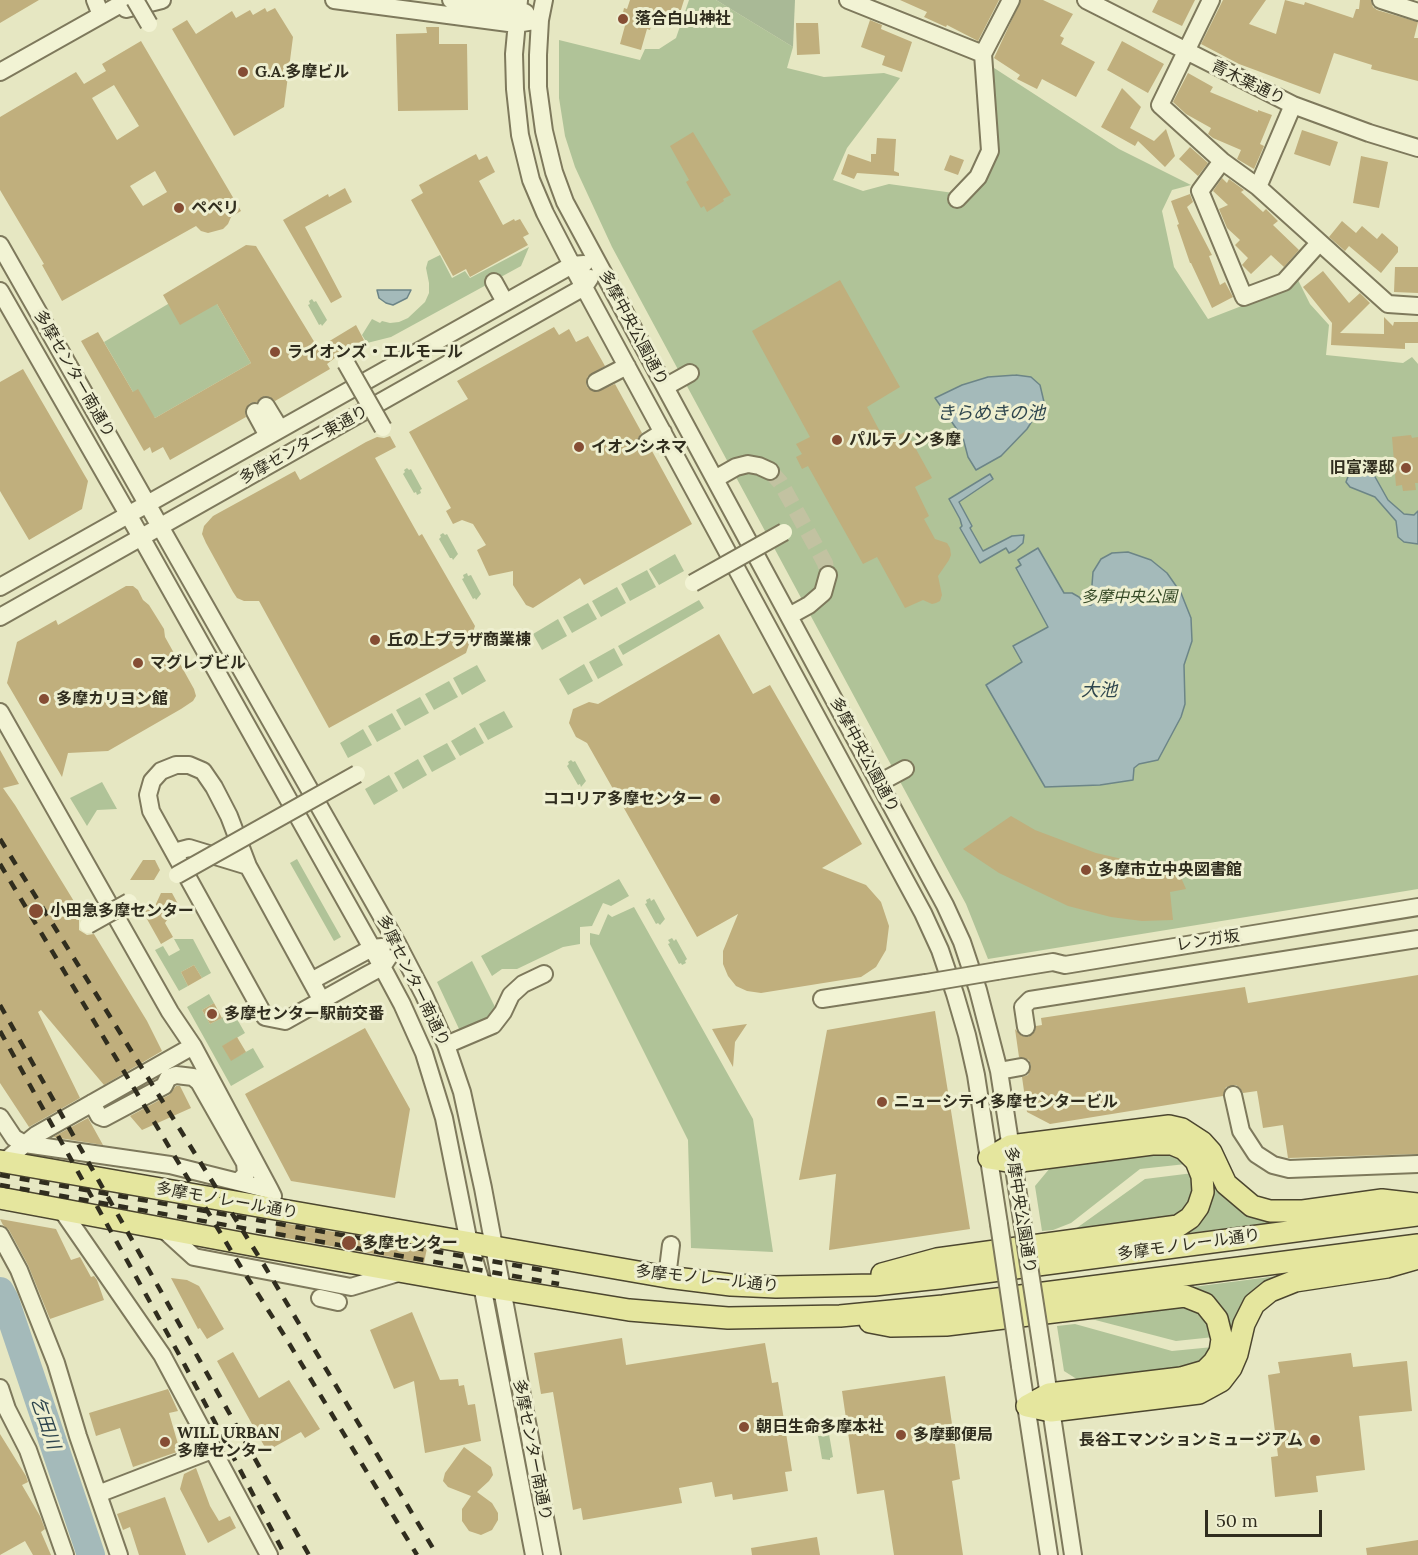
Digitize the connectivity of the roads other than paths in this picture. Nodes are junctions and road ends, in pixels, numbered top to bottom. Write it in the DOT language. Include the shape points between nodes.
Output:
graph roads {
  1 [pos="128,0"];
  2 [pos="135,0"];
  3 [pos="162,0"];
  4 [pos="334,0"];
  5 [pos="450,0"];
  6 [pos="544,0"];
  7 [pos="848,0"];
  8 [pos="1011,0"];
  9 [pos="1086,0"];
  10 [pos="1211,0"];
  11 [pos="1381,0"];
  12 [pos="518,11"];
  13 [pos="96,12"];
  14 [pos="1418,12"];
  15 [pos="540,20"];
  16 [pos="149,24"];
  17 [pos="1186,52"];
  18 [pos="983,54"];
  19 [pos="0,72"];
  20 [pos="1293,105"];
  21 [pos="1418,148"];
  22 [pos="1222,161"];
  23 [pos="1258,187"];
  24 [pos="957,200"];
  25 [pos="1319,243"];
  26 [pos="0,245"];
  27 [pos="599,264"];
  28 [pos="572,265"];
  29 [pos="494,282"];
  30 [pos="584,287"];
  31 [pos="0,291"];
  32 [pos="506,302"];
  33 [pos="1418,306"];
  34 [pos="346,363"];
  35 [pos="627,366"];
  36 [pos="690,373"];
  37 [pos="596,382"];
  38 [pos="665,387"];
  39 [pos="260,409"];
  40 [pos="383,428"];
  41 [pos="274,432"];
  42 [pos="663,432"];
  43 [pos="647,442"];
  44 [pos="770,471"];
  45 [pos="715,479"];
  46 [pos="148,503"];
  47 [pos="128,515"];
  48 [pos="161,526"];
  49 [pos="784,532"];
  50 [pos="141,537"];
  51 [pos="828,575"];
  52 [pos="693,583"];
  53 [pos="0,587"];
  54 [pos="0,616"];
  55 [pos="789,616"];
  56 [pos="0,712"];
  57 [pos="905,769"];
  58 [pos="357,774"];
  59 [pos="879,783"];
  60 [pos="174,852"];
  61 [pos="248,866"];
  62 [pos="177,875"];
  63 [pos="129,902"];
  64 [pos="1418,907"];
  65 [pos="88,925"];
  66 [pos="1418,939"];
  67 [pos="398,945"];
  68 [pos="372,948"];
  69 [pos="382,967"];
  70 [pos="544,974"];
  71 [pos="311,981"];
  72 [pos="822,999"];
  73 [pos="322,1001"];
  74 [pos="1026,1027"];
  75 [pos="446,1045"];
  76 [pos="193,1046"];
  77 [pos="1021,1068"];
  78 [pos="999,1071"];
  79 [pos="1233,1095"];
  80 [pos="92,1103"];
  81 [pos="0,1117"];
  82 [pos="25,1144"];
  83 [pos="1012,1154"];
  84 [pos="988,1158"];
  85 [pos="2,1162"];
  86 [pos="1418,1164"];
  87 [pos="238,1181"];
  88 [pos="270,1190"];
  89 [pos="0,1198"];
  90 [pos="1418,1204"];
  91 [pos="61,1209"];
  92 [pos="279,1210"];
  93 [pos="1418,1215"];
  94 [pos="0,1235"];
  95 [pos="469,1243"];
  96 [pos="671,1245"];
  97 [pos="1418,1245"];
  98 [pos="494,1247"];
  99 [pos="1418,1258"];
  100 [pos="667,1277"];
  101 [pos="491,1287"];
  102 [pos="839,1287"];
  103 [pos="320,1298"];
  104 [pos="338,1302"];
  105 [pos="840,1316"];
  106 [pos="0,1388"];
  107 [pos="1050,1403"];
  108 [pos="1027,1406"];
  109 [pos="212,1450"];
  110 [pos="98,1494"];
  111 [pos="65,1555"];
  112 [pos="119,1555"];
  113 [pos="268,1555"];
  114 [pos="534,1555"];
  115 [pos="552,1555"];
  116 [pos="1049,1555"];
  117 [pos="1073,1555"];
  1 -- 13 [label="street"];
  2 -- 16 [label="street, bridge"];
  3 -- 13 [label="street" via="124,10"];
  4 -- 12 [label="street"];
  5 -- 12 [label="street"];
  6 -- 15 [label="street, 多摩中央公園通り"];
  7 -- 18 [label="street"];
  8 -- 18 [label="street"];
  9 -- 17 [label="street, 青木葉通り"];
  10 -- 17 [label="street"];
  11 -- 14 [label="street"];
  12 -- 15 [label="street"];
  12 -- 28 [label="street, 多摩中央公園通り" via="515,89 520,135 536,191"];
  13 -- 19 [label="street"];
  15 -- 27 [label="street, 多摩中央公園通り" via="538,87 544,131 565,202"];
  17 -- 20 [label="street, 青木葉通り"];
  17 -- 22 [label="street" via="1160,105"];
  18 -- 24 [label="street" via="990,151 978,177"];
  20 -- 21 [label="street, 青木葉通り"];
  20 -- 23 [label="street"];
  22 -- 23 [label="street"];
  22 -- 25 [label="street" via="1200,191 1244,297 1284,282"];
  23 -- 25 [label="street"];
  25 -- 33 [label="street" via="1388,304"];
  26 -- 46 [label="street, 多摩センター南通り"];
  27 -- 28 [label="street"];
  27 -- 30 [label="street, 多摩センター東通り"];
  27 -- 38 [label="street, 多摩中央公園通り"];
  28 -- 30 [label="street, 多摩中央公園通り"];
  28 -- 32 [label="street, 多摩センター東通り"];
  29 -- 32 [label="street"];
  30 -- 35 [label="street, 多摩中央公園通り"];
  30 -- 48 [label="street, 多摩センター東通り"];
  31 -- 47 [label="street, 多摩センター南通り"];
  32 -- 41 [label="street, 多摩センター東通り"];
  34 -- 40 [label="street, bridge"];
  35 -- 37 [label="street"];
  35 -- 42 [label="street, 多摩中央公園通り"];
  36 -- 38 [label="street"];
  38 -- 45 [label="street, 多摩中央公園通り"];
  39 -- 41 [label="street"];
  41 -- 46 [label="street, 多摩センター東通り"];
  42 -- 43 [label="street"];
  42 -- 84 [label="street, 多摩中央公園通り" via="927,922 967,1035"];
  44 -- 45 [label="street" via="748,464"];
  45 -- 55 [label="street, 多摩中央公園通り"];
  46 -- 47 [label="street, 多摩センター東通り"];
  46 -- 48 [label="street, 多摩センター南通り"];
  47 -- 50 [label="street, 多摩センター南通り"];
  47 -- 53 [label="street, 多摩センター東通り"];
  48 -- 50 [label="street, 多摩センター東通り"];
  48 -- 67 [label="street, 多摩センター南通り"];
  49 -- 52 [label="street, bridge"];
  50 -- 54 [label="street, 多摩センター東通り"];
  50 -- 68 [label="street, 多摩センター南通り"];
  51 -- 55 [label="street" via="823,593"];
  55 -- 59 [label="street, 多摩中央公園通り"];
  56 -- 76 [label="street"];
  57 -- 59 [label="street"];
  58 -- 62 [label="street, bridge"];
  59 -- 78 [label="street, 多摩中央公園通り" via="962,942"];
  60 -- 61 [label="street" via="189,848"];
  60 -- 61 [label="street" via="151,811 148,795 152,781 161,771 189,765 203,771 214,787"];
  60 -- 73 [label="street" via="265,1017 285,1021"];
  61 -- 71 [label="street"];
  63 -- 65 [label="street, bridge"];
  64 -- 72 [label="street, レンガ坂, bridge"];
  66 -- 74 [label="street" via="1030,999 1023,1007"];
  67 -- 68 [label="street"];
  67 -- 69 [label="street"];
  67 -- 75 [label="street, 多摩センター南通り"];
  68 -- 69 [label="street, 多摩センター南通り"];
  68 -- 71 [label="street"];
  69 -- 73 [label="street"];
  69 -- 95 [label="street, 多摩センター南通り" via="433,1078"];
  70 -- 75 [label="street" via="511,994 493,1025"];
  71 -- 73 [label="street"];
  75 -- 98 [label="street, 多摩センター南通り" via="467,1114"];
  76 -- 80 [label="street"];
  76 -- 88 [label="street"];
  77 -- 78 [label="street"];
  78 -- 83 [label="street, 多摩中央公園通り"];
  79 -- 86 [label="street" via="1241,1131 1256,1154 1289,1170"];
  80 -- 82 [label="street"];
  80 -- 87 [label="street" via="104,1118 164,1086 168,1078 193,1077 245,1163 246,1174"];
  81 -- 82 [label="street" via="14,1138"];
  82 -- 85 [label="street"];
  82 -- 87 [label="street" via="170,1165"];
  83 -- 84 [label="main road"];
  83 -- 90 [label="main road" via="1169,1126 1202,1142 1226,1184 1252,1206 1270,1211 1303,1211 1382,1200"];
  83 -- 102 [label="main road" via="1172,1144 1196,1161 1203,1192 1190,1218 1178,1226 937,1259"];
  83 -- 107 [label="street, 多摩中央公園通り, bridge"];
  84 -- 108 [label="street, 多摩中央公園通り, bridge"];
  85 -- 92 [label="main road, 多摩モノレール通り"];
  87 -- 88 [label="street"];
  88 -- 92 [label="street"];
  89 -- 91 [label="main road, 多摩モノレール通り"];
  91 -- 101 [label="main road, 多摩モノレール通り"];
  91 -- 109 [label="street" via="162,1355"];
  92 -- 95 [label="main road, 多摩モノレール通り"];
  93 -- 102 [label="main road, 多摩モノレール通り" via="939,1278"];
  94 -- 110 [label="street" via="19,1270 56,1364"];
  95 -- 98 [label="main road, 多摩モノレール通り"];
  95 -- 101 [label="street, 多摩センター南通り"];
  96 -- 100 [label="street"];
  97 -- 105 [label="main road, 多摩モノレール通り"];
  98 -- 100 [label="main road, 多摩モノレール通り"];
  98 -- 101 [label="street, 多摩センター南通り"];
  99 -- 107 [label="main road" via="1387,1267 1295,1281 1270,1291 1254,1304 1231,1368 1221,1381 1198,1393"];
  100 -- 102 [label="main road, 多摩モノレール通り" via="731,1285"];
  101 -- 105 [label="main road, 多摩モノレール通り" via="665,1314 738,1318"];
  101 -- 114 [label="street, 多摩センター南通り"];
  101 -- 115 [label="street, 多摩センター南通り"];
  103 -- 104 [label="street"];
  105 -- 107 [label="main road" via="891,1326 946,1325 1185,1296 1205,1304 1217,1319 1222,1339 1220,1352 1196,1376"];
  106 -- 111 [label="street" via="28,1450"];
  107 -- 108 [label="main road"];
  107 -- 117 [label="street, 多摩中央公園通り"];
  108 -- 116 [label="street, 多摩中央公園通り"];
  109 -- 110 [label="street"];
  109 -- 113 [label="street"];
  110 -- 112 [label="street"];
}
